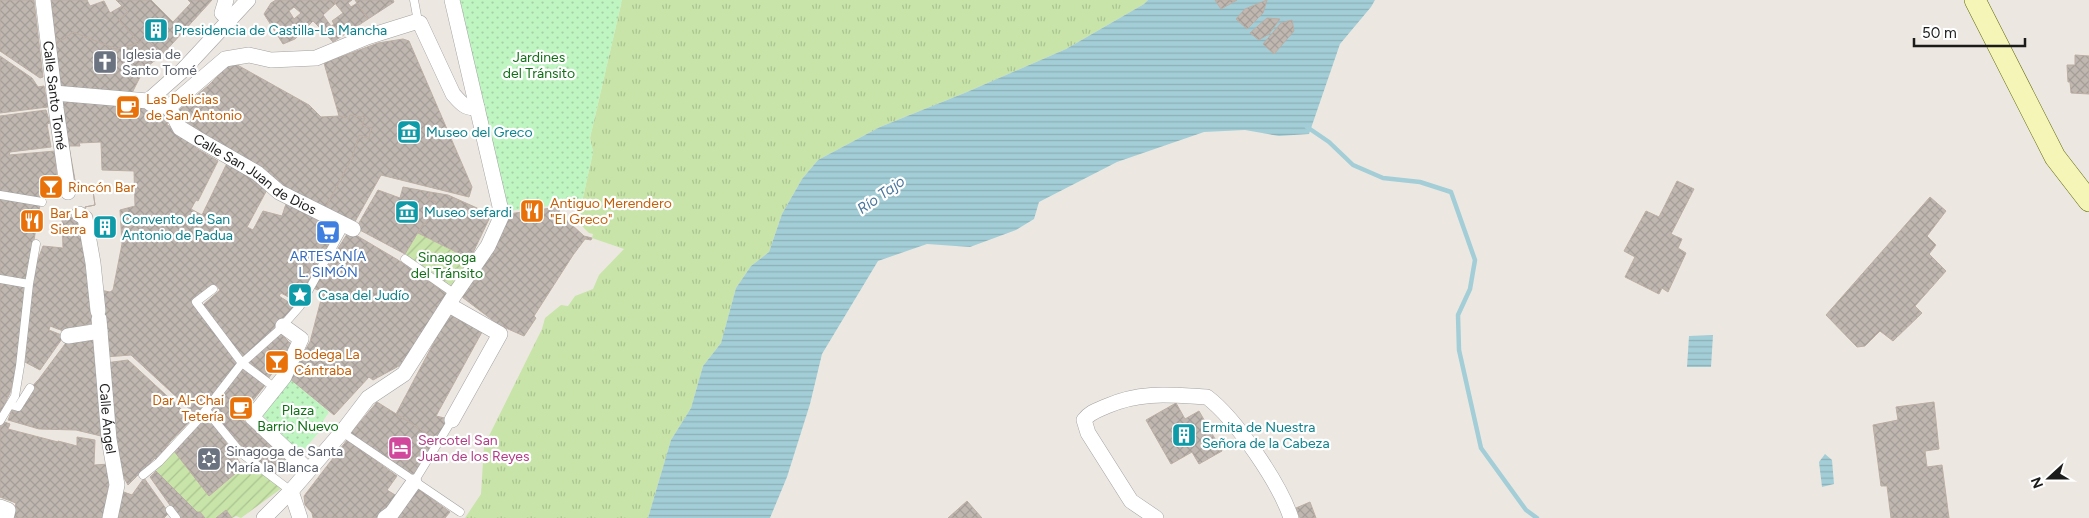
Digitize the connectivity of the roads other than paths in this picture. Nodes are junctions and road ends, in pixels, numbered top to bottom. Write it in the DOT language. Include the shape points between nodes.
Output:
graph roads {
  1 [pos="43,0"];
  2 [pos="226,0"];
  3 [pos="248,0"];
  4 [pos="414,0"];
  5 [pos="452,0"];
  6 [pos="1975,0"];
  7 [pos="229,20"];
  8 [pos="416,22"];
  9 [pos="54,93"];
  10 [pos="148,100"];
  11 [pos="169,107"];
  12 [pos="477,107"];
  13 [pos="68,192"];
  14 [pos="0,195"];
  15 [pos="2089,201"];
  16 [pos="42,202"];
  17 [pos="79,214"];
  18 [pos="348,228"];
  19 [pos="36,244"];
  20 [pos="405,259"];
  21 [pos="0,280"];
  22 [pos="29,284"];
  23 [pos="213,289"];
  24 [pos="452,299"];
  25 [pos="99,321"];
  26 [pos="280,328"];
  27 [pos="68,336"];
  28 [pos="242,363"];
  29 [pos="30,388"];
  30 [pos="275,388"];
  31 [pos="11,405"];
  32 [pos="206,410"];
  33 [pos="452,420"];
  34 [pos="0,421"];
  35 [pos="342,432"];
  36 [pos="308,470"];
  37 [pos="143,475"];
  38 [pos="414,482"];
  39 [pos="291,491"];
  40 [pos="0,507"];
  41 [pos="460,512"];
  42 [pos="6,518"];
  43 [pos="110,518"];
  44 [pos="264,518"];
  45 [pos="300,518"];
  46 [pos="385,518"];
  47 [pos="1156,518"];
  48 [pos="1292,518"];
  1 -- 9 [label="street, Calle Santo Tomé"];
  2 -- 7 [label="street" via="222,13"];
  3 -- 7 [label="street"];
  4 -- 8 [label="lane"];
  5 -- 12 [label="street"];
  6 -- 15 [label="main road" via="2055,157"];
  7 -- 10 [label="street" via="183,70"];
  8 -- 11 [label="street" via="367,36 316,58 271,60 249,55 225,58"];
  8 -- 12 [label="street" via="420,23 461,104"];
  9 -- 10 [label="street"];
  9 -- 13 [label="street, Calle Santo Tomé"];
  10 -- 11 [label="street" via="151,104"];
  11 -- 18 [label="street, Calle San Juan de Dios" via="180,128 257,173 279,192"];
  12 -- 24 [label="street" via="502,215 488,246"];
  14 -- 16 [label="lane"];
  17 -- 25 [label="street, Calle Ángel" via="85,218 94,263"];
  18 -- 26 [label="lane" via="300,306"];
  19 -- 22 [label="lane"];
  20 -- 24 [label="lane"];
  21 -- 22 [label="lane"];
  22 -- 31 [label="lane" via="20,366"];
  23 -- 28 [label="lane" via="196,302"];
  24 -- 33 [label="street" via="500,334"];
  24 -- 35 [label="street" via="404,374 368,398"];
  25 -- 27 [label="street"];
  25 -- 43 [label="street, Calle Ángel" via="103,438 117,485"];
  26 -- 28 [label="lane"];
  26 -- 30 [label="street" via="301,339 284,377"];
  28 -- 30 [label="lane"];
  28 -- 32 [label="lane"];
  29 -- 31 [label="lane" via="18,407"];
  30 -- 36 [label="street" via="252,417"];
  31 -- 34 [label="lane"];
  32 -- 37 [label="lane"];
  32 -- 39 [label="lane" via="241,452"];
  33 -- 38 [label="lane"];
  35 -- 36 [label="street"];
  35 -- 38 [label="lane"];
  36 -- 39 [label="street"];
  38 -- 41 [label="lane"];
  38 -- 46 [label="street"];
  39 -- 44 [label="street"];
  39 -- 45 [label="street"];
  40 -- 42 [label="street" via="8,510"];
  47 -- 48 [label="street" via="1131,501 1088,433 1084,420 1089,414 1124,399 1144,396 1207,397 1247,441 1285,500"];
}
